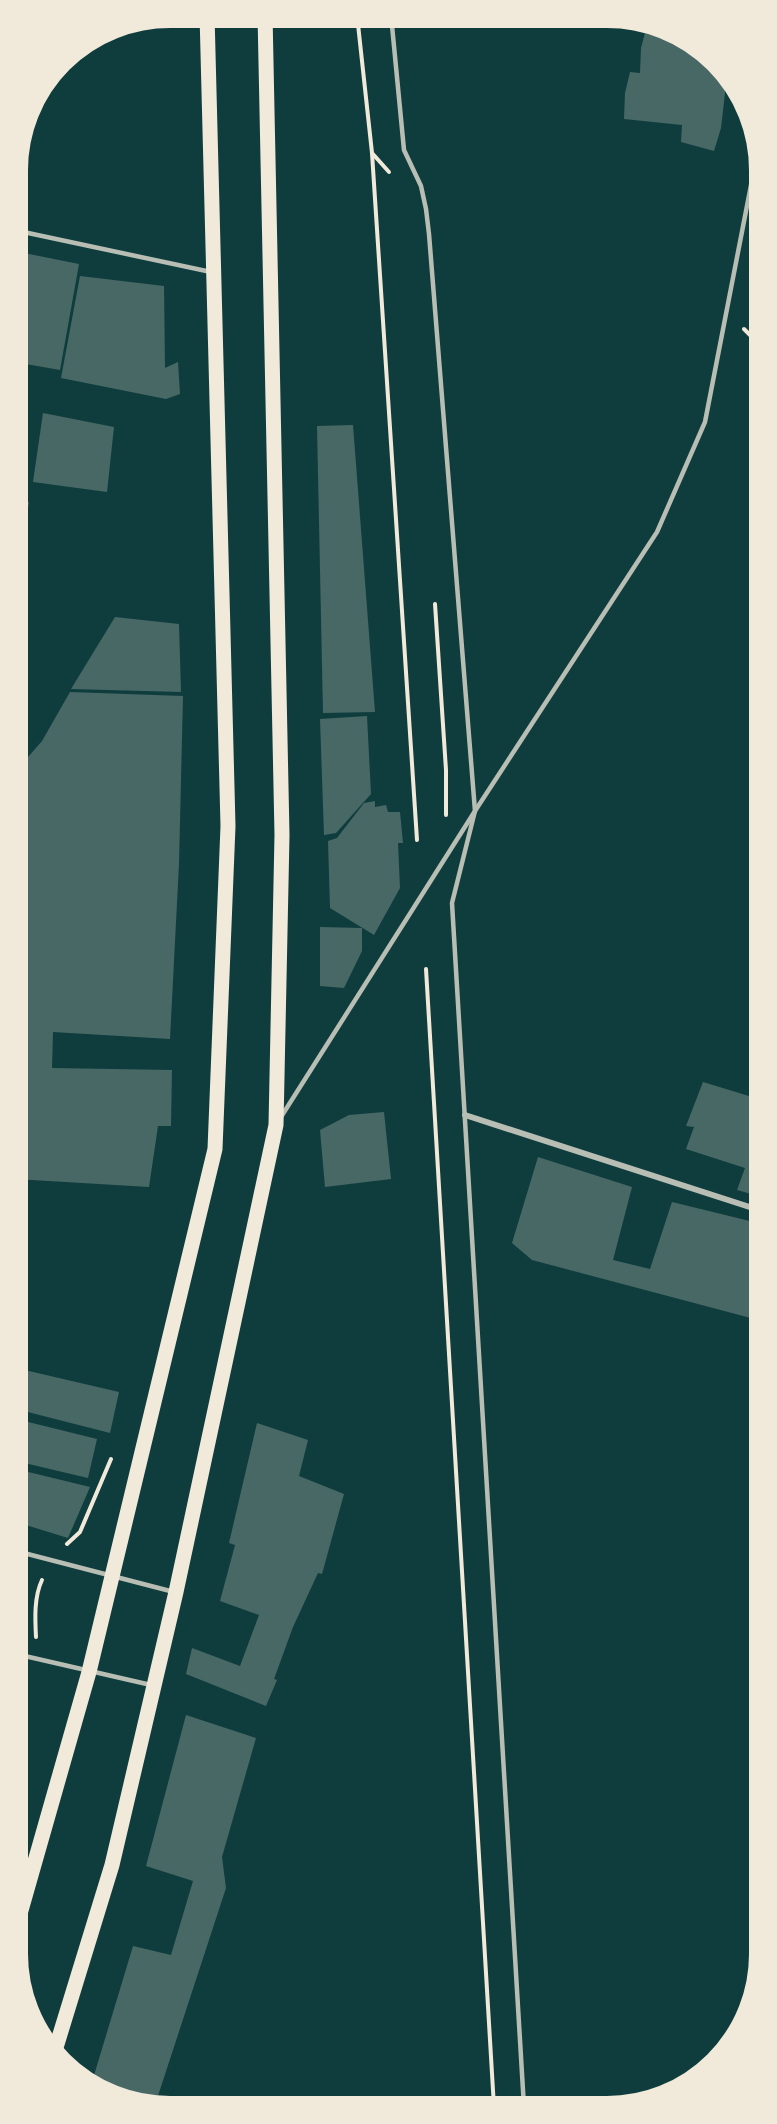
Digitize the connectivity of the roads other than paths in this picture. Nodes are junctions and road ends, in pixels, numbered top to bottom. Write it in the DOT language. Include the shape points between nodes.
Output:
graph roads {
  1 [pos="207,24"];
  2 [pos="265,24"];
  3 [pos="392,24"];
  4 [pos="753,175"];
  5 [pos="24,232"];
  6 [pos="214,273"];
  7 [pos="475,811"];
  8 [pos="465,1115"];
  9 [pos="276,1125"];
  10 [pos="753,1208"];
  11 [pos="24,1553"];
  12 [pos="111,1576"];
  13 [pos="176,1592"];
  14 [pos="24,1656"];
  15 [pos="89,1672"];
  16 [pos="154,1686"];
  17 [pos="24,1900"];
  18 [pos="57,2046"];
  19 [pos="524,2100"];
  1 -- 6 [label="main road"];
  2 -- 9 [label="main road" via="282,835"];
  3 -- 7 [label="lane" via="404,150 421,186 429,234"];
  4 -- 7 [label="lane" via="705,422 657,532"];
  5 -- 6 [label="lane"];
  6 -- 12 [label="main road" via="228,826 215,1149"];
  7 -- 8 [label="lane" via="452,903"];
  7 -- 9 [label="lane"];
  8 -- 10 [label="street"];
  8 -- 19 [label="lane"];
  9 -- 13 [label="main road"];
  11 -- 12 [label="lane"];
  12 -- 13 [label="lane"];
  12 -- 15 [label="main road"];
  13 -- 16 [label="main road"];
  14 -- 15 [label="lane"];
  15 -- 16 [label="lane"];
  15 -- 17 [label="main road"];
  16 -- 18 [label="main road" via="112,1865"];
}
